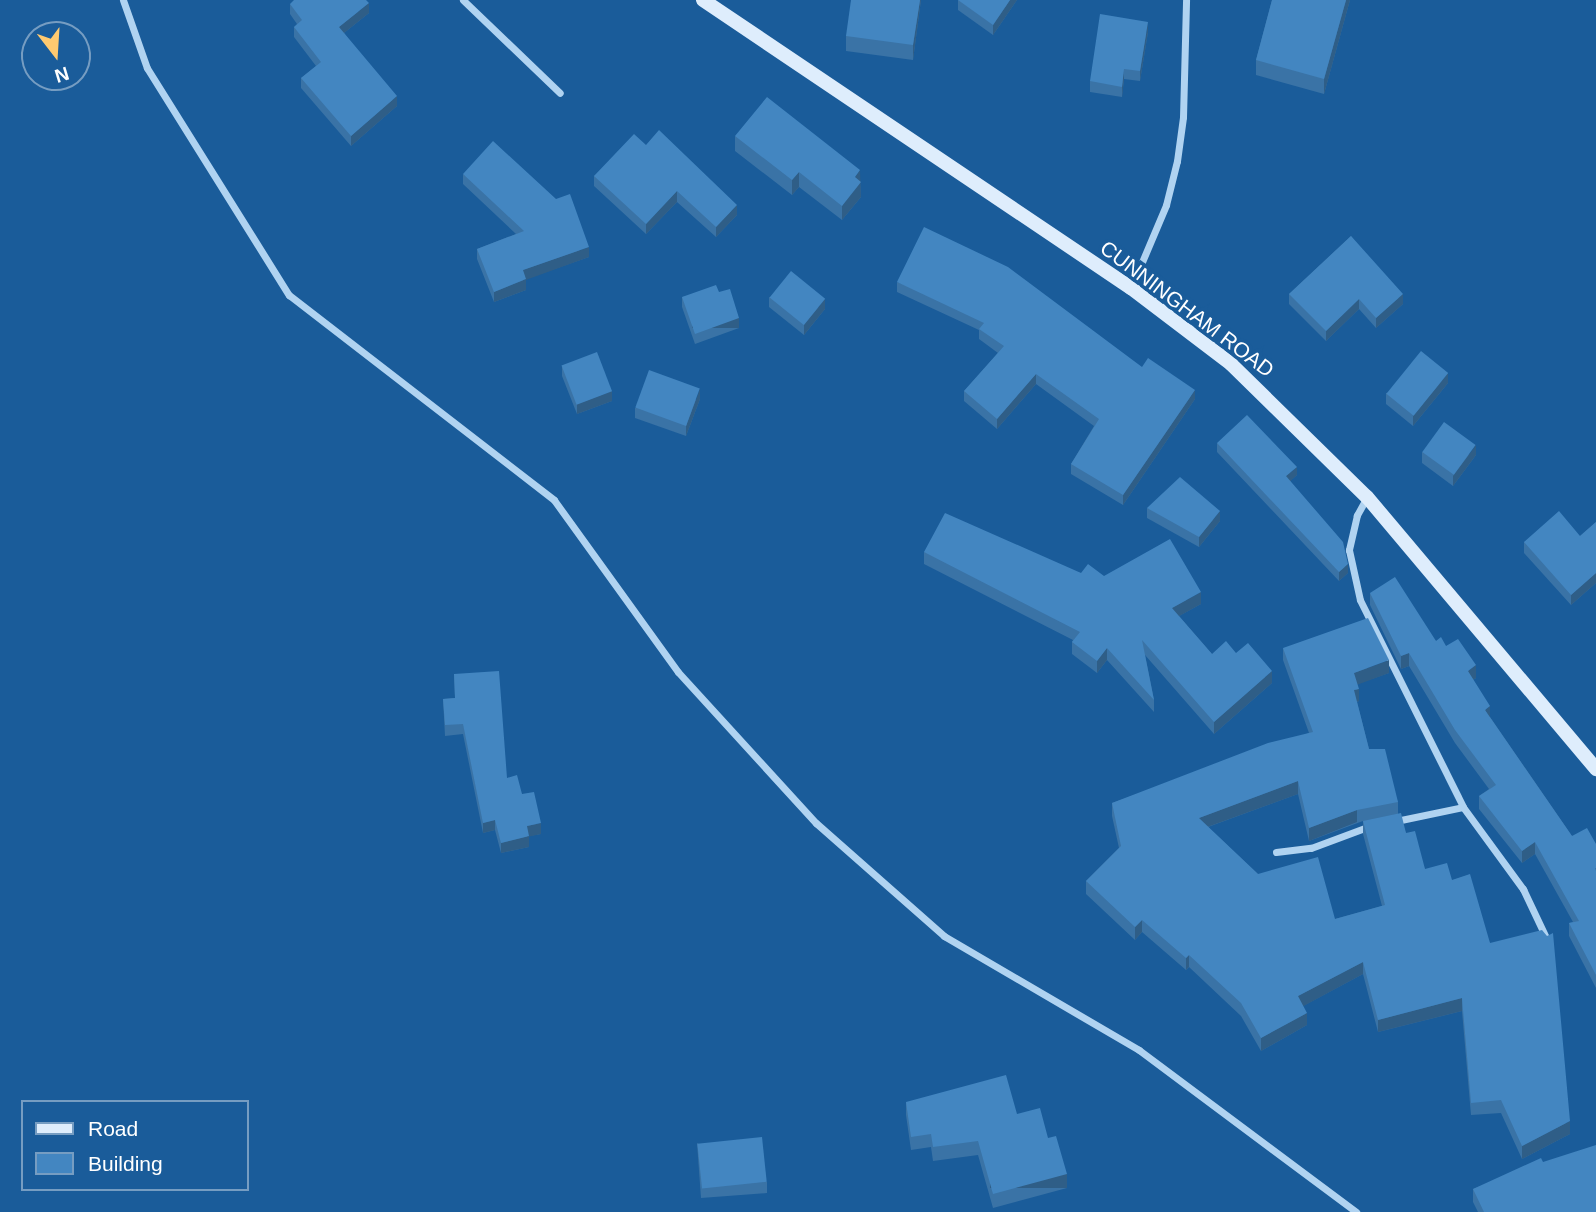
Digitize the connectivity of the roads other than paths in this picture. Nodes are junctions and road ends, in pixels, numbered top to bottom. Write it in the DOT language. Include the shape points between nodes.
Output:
graph roads {
  1 [pos="123,0"];
  2 [pos="463,0"];
  3 [pos="704,0"];
  4 [pos="1186,0"];
  5 [pos="560,93"];
  6 [pos="1131,288"];
  7 [pos="1367,496"];
  8 [pos="1596,769"];
  9 [pos="1463,807"];
  10 [pos="1276,852"];
  11 [pos="1548,942"];
  12 [pos="1356,1212"];
  1 -- 12 [label="street" via="147,68 289,295 554,500 678,672 816,823 944,936 1139,1051"];
  2 -- 5 [label="street"];
  3 -- 6 [label="main road, CUNNINGHAM ROAD"];
  4 -- 6 [label="street" via="1177,162 1166,205"];
  6 -- 7 [label="main road, CUNNINGHAM ROAD" via="1231,364"];
  7 -- 8 [label="main road, CUNNINGHAM ROAD"];
  7 -- 9 [label="street" via="1351,535 1353,579"];
  9 -- 10 [label="street" via="1359,828 1311,848"];
  9 -- 11 [label="street" via="1522,889"];
}
